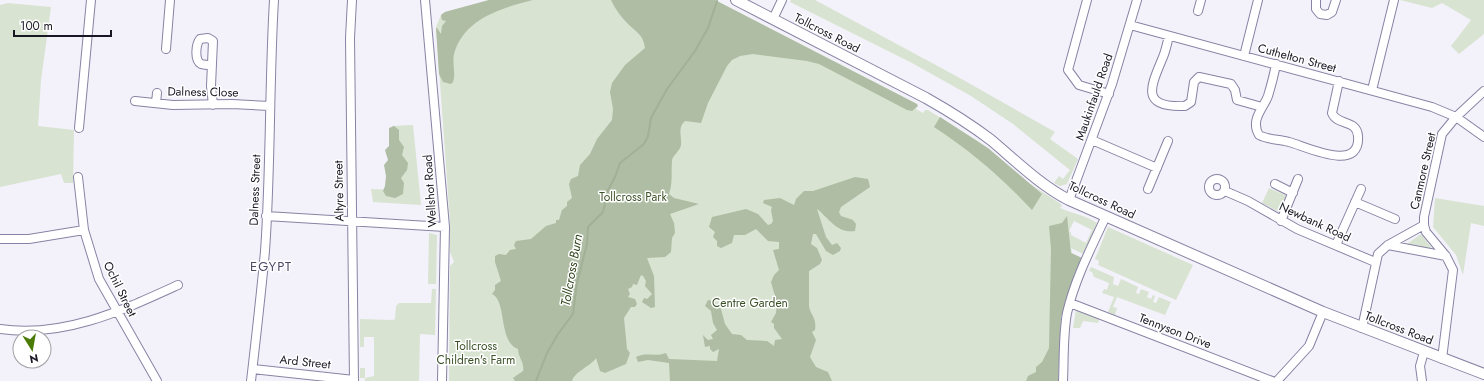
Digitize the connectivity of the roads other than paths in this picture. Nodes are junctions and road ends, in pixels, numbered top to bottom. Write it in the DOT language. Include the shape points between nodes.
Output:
graph roads {
  1 [pos="91,0"];
  2 [pos="170,0"];
  3 [pos="274,0"];
  4 [pos="352,0"];
  5 [pos="425,0"];
  6 [pos="736,0"];
  7 [pos="782,0"];
  8 [pos="1087,0"];
  9 [pos="1137,0"];
  10 [pos="1201,0"];
  11 [pos="1258,0"];
  12 [pos="1316,0"];
  13 [pos="1336,0"];
  14 [pos="1394,0"];
  15 [pos="1198,11"];
  16 [pos="772,19"];
  17 [pos="1130,25"];
  18 [pos="1169,36"];
  19 [pos="166,49"];
  20 [pos="1244,56"];
  21 [pos="1276,64"];
  22 [pos="212,65"];
  23 [pos="1339,81"];
  24 [pos="1372,90"];
  25 [pos="1484,91"];
  26 [pos="157,93"];
  27 [pos="1109,94"];
  28 [pos="135,101"];
  29 [pos="156,103"];
  30 [pos="213,105"];
  31 [pos="270,106"];
  32 [pos="1262,108"];
  33 [pos="1456,117"];
  34 [pos="79,128"];
  35 [pos="1484,137"];
  36 [pos="1092,140"];
  37 [pos="1168,141"];
  38 [pos="1157,168"];
  39 [pos="78,177"];
  40 [pos="1298,179"];
  41 [pos="1275,184"];
  42 [pos="1148,189"];
  43 [pos="1361,189"];
  44 [pos="1225,191"];
  45 [pos="1293,193"];
  46 [pos="1069,200"];
  47 [pos="1355,202"];
  48 [pos="266,216"];
  49 [pos="1106,216"];
  50 [pos="1395,219"];
  51 [pos="1281,221"];
  52 [pos="352,222"];
  53 [pos="1424,225"];
  54 [pos="445,227"];
  55 [pos="84,230"];
  56 [pos="0,239"];
  57 [pos="1336,245"];
  58 [pos="1388,245"];
  59 [pos="1446,256"];
  60 [pos="1375,262"];
  61 [pos="178,285"];
  62 [pos="1070,303"];
  63 [pos="1323,312"];
  64 [pos="117,313"];
  65 [pos="1362,328"];
  66 [pos="0,329"];
  67 [pos="1424,352"];
  68 [pos="1442,359"];
  69 [pos="253,369"];
  70 [pos="1484,374"];
  71 [pos="354,380"];
  72 [pos="157,381"];
  73 [pos="251,381"];
  74 [pos="442,381"];
  75 [pos="1063,381"];
  76 [pos="1272,381"];
  77 [pos="1278,381"];
  78 [pos="1422,381"];
  1 -- 34 [label="street"];
  2 -- 19 [label="street"];
  3 -- 31 [label="street, Dalness Street"];
  4 -- 52 [label="street, Altyre Street"];
  5 -- 54 [label="street, Wellshot Road"];
  6 -- 16 [label="street, Tollcross Road"];
  7 -- 16 [label="street"];
  8 -- 27 [label="street" via="1068,70 1079,85"];
  9 -- 17 [label="street, Maukinfauld Road"];
  10 -- 15 [label="street"];
  11 -- 20 [label="street"];
  12 -- 13 [label="street" via="1316,9 1320,14 1327,15 1332,12"];
  14 -- 24 [label="street"];
  16 -- 46 [label="street, Tollcross Road" via="956,116 980,132 1049,188"];
  17 -- 18 [label="street, Cuthelton Street"];
  17 -- 27 [label="street, Maukinfauld Road"];
  18 -- 20 [label="street, Cuthelton Street"];
  18 -- 32 [label="street" via="1151,86 1154,99 1162,104 1185,106 1191,102 1194,82 1203,76 1219,83 1231,84 1237,100"];
  20 -- 21 [label="street, Cuthelton Street"];
  21 -- 23 [label="street, Cuthelton Street"];
  21 -- 32 [label="street"];
  22 -- 30 [label="street"];
  23 -- 24 [label="street, Cuthelton Street"];
  23 -- 32 [label="street" via="1332,113 1337,119 1354,126 1358,135 1355,149 1345,154 1328,155 1291,142 1262,136 1257,131 1256,122"];
  24 -- 33 [label="street, Cuthelton Street" via="1432,107"];
  25 -- 33 [label="street, Canmore Street"];
  26 -- 29 [label="street"];
  27 -- 36 [label="street, Maukinfauld Road"];
  28 -- 29 [label="street, Dalness Close"];
  29 -- 30 [label="street, Dalness Close"];
  30 -- 31 [label="street, Dalness Close"];
  31 -- 48 [label="street, Dalness Street"];
  33 -- 35 [label="street, Cuthelton Street"];
  33 -- 53 [label="street, Canmore Street" via="1444,130 1441,138"];
  36 -- 38 [label="street"];
  36 -- 46 [label="street, Maukinfauld Road"];
  37 -- 38 [label="street"];
  38 -- 42 [label="street"];
  39 -- 55 [label="street, Ochil Street"];
  40 -- 45 [label="street"];
  41 -- 45 [label="street"];
  43 -- 47 [label="street"];
  44 -- 51 [label="street, Newbank Road" via="1252,203"];
  45 -- 51 [label="street"];
  46 -- 49 [label="street, Tollcross Road"];
  47 -- 50 [label="street"];
  47 -- 57 [label="street"];
  48 -- 52 [label="street"];
  48 -- 69 [label="street, Dalness Street"];
  49 -- 62 [label="street" via="1085,261"];
  49 -- 63 [label="street, Tollcross Road"];
  51 -- 57 [label="street, Newbank Road"];
  52 -- 54 [label="street"];
  52 -- 71 [label="street, Altyre Street"];
  53 -- 58 [label="street"];
  53 -- 59 [label="street, Canmore Street" via="1429,236"];
  54 -- 74 [label="street, Wellshot Road"];
  55 -- 56 [label="street" via="29,239"];
  55 -- 64 [label="street, Ochil Street" via="99,279"];
  57 -- 60 [label="street, Newbank Road"];
  58 -- 59 [label="street"];
  58 -- 60 [label="street"];
  59 -- 68 [label="street, Canmore Street" via="1454,275"];
  60 -- 65 [label="street"];
  61 -- 64 [label="street"];
  62 -- 75 [label="street" via="1066,324"];
  62 -- 76 [label="street, Tennyson Drive"];
  63 -- 65 [label="street, Tollcross Road"];
  63 -- 77 [label="street" via="1309,346"];
  64 -- 66 [label="street" via="82,324 42,331"];
  64 -- 72 [label="street, Ochil Street"];
  65 -- 67 [label="street, Tollcross Road"];
  67 -- 68 [label="street, Tollcross Road"];
  67 -- 78 [label="street" via="1420,366"];
  68 -- 70 [label="street, Tollcross Road"];
  69 -- 71 [label="street, Ard Street"];
  69 -- 73 [label="street, Dalness Street"];
}
